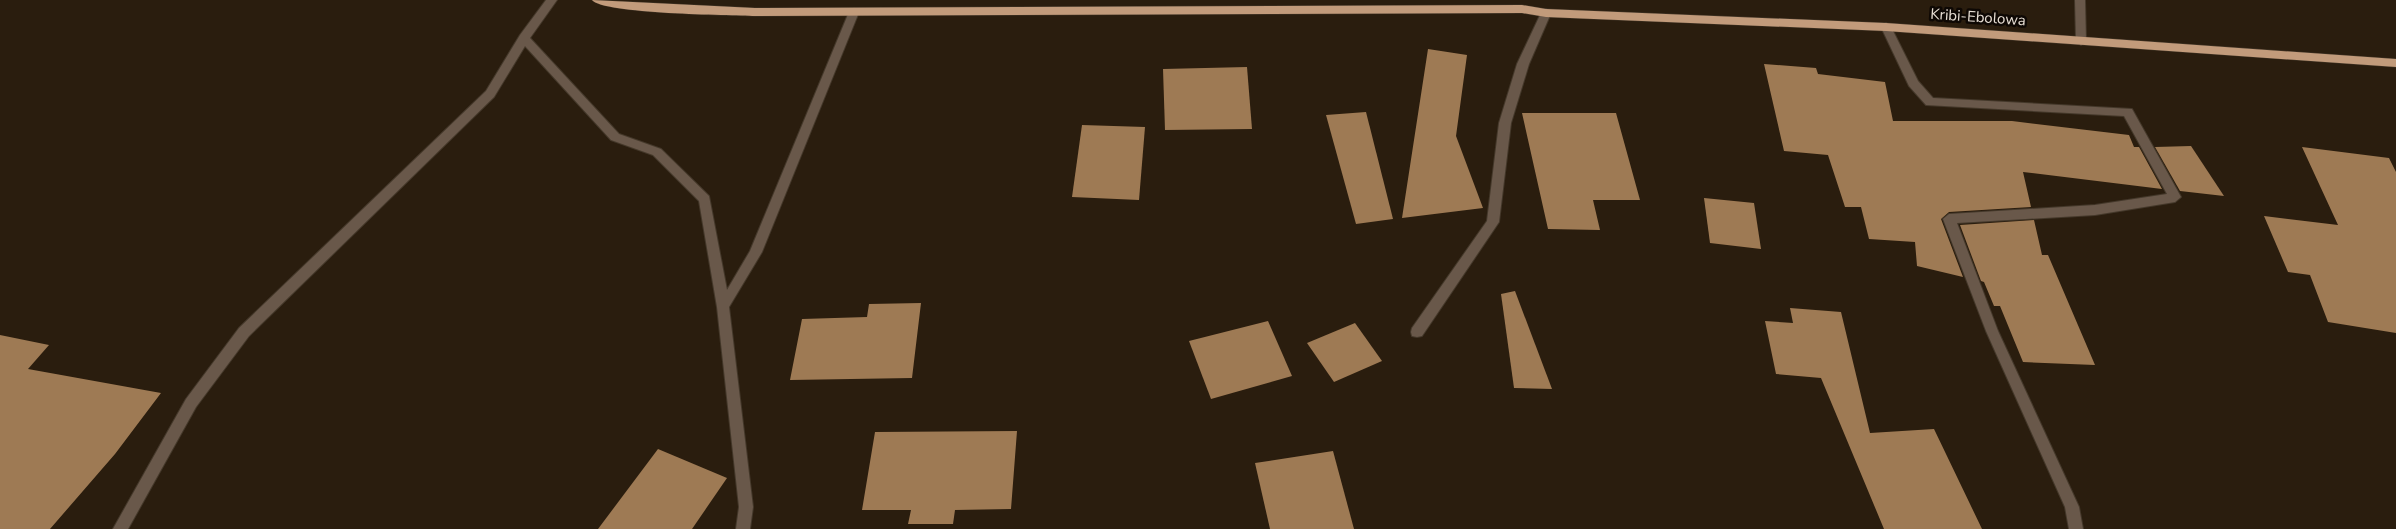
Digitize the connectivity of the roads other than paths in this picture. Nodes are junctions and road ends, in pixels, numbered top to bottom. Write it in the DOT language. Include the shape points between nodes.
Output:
graph roads {
  1 [pos="552,0"];
  2 [pos="598,0"];
  3 [pos="2080,0"];
  4 [pos="854,12"];
  5 [pos="1546,13"];
  6 [pos="1886,27"];
  7 [pos="524,38"];
  8 [pos="2080,41"];
  9 [pos="2396,63"];
  10 [pos="723,307"];
  11 [pos="1417,332"];
  12 [pos="120,529"];
  13 [pos="743,529"];
  14 [pos="2076,529"];
  1 -- 7 [label="street"];
  2 -- 4 [label="highway, Kribi-Ebolowa" via="636,7"];
  3 -- 8 [label="street"];
  4 -- 5 [label="highway, Kribi-Ebolowa" via="1479,8"];
  4 -- 10 [label="street" via="756,252"];
  5 -- 6 [label="highway, Kribi-Ebolowa"];
  5 -- 11 [label="street" via="1523,64 1505,123 1493,222"];
  6 -- 8 [label="highway, Kribi-Ebolowa"];
  6 -- 14 [label="street" via="1913,83 1930,102 2128,112 2175,197 2095,210 1949,218 1992,330 2072,507"];
  7 -- 10 [label="street" via="614,137 656,152 705,199"];
  7 -- 12 [label="street" via="490,94 244,332 191,402"];
  8 -- 9 [label="highway, Kribi-Ebolowa"];
  10 -- 13 [label="street" via="746,507"];
}
